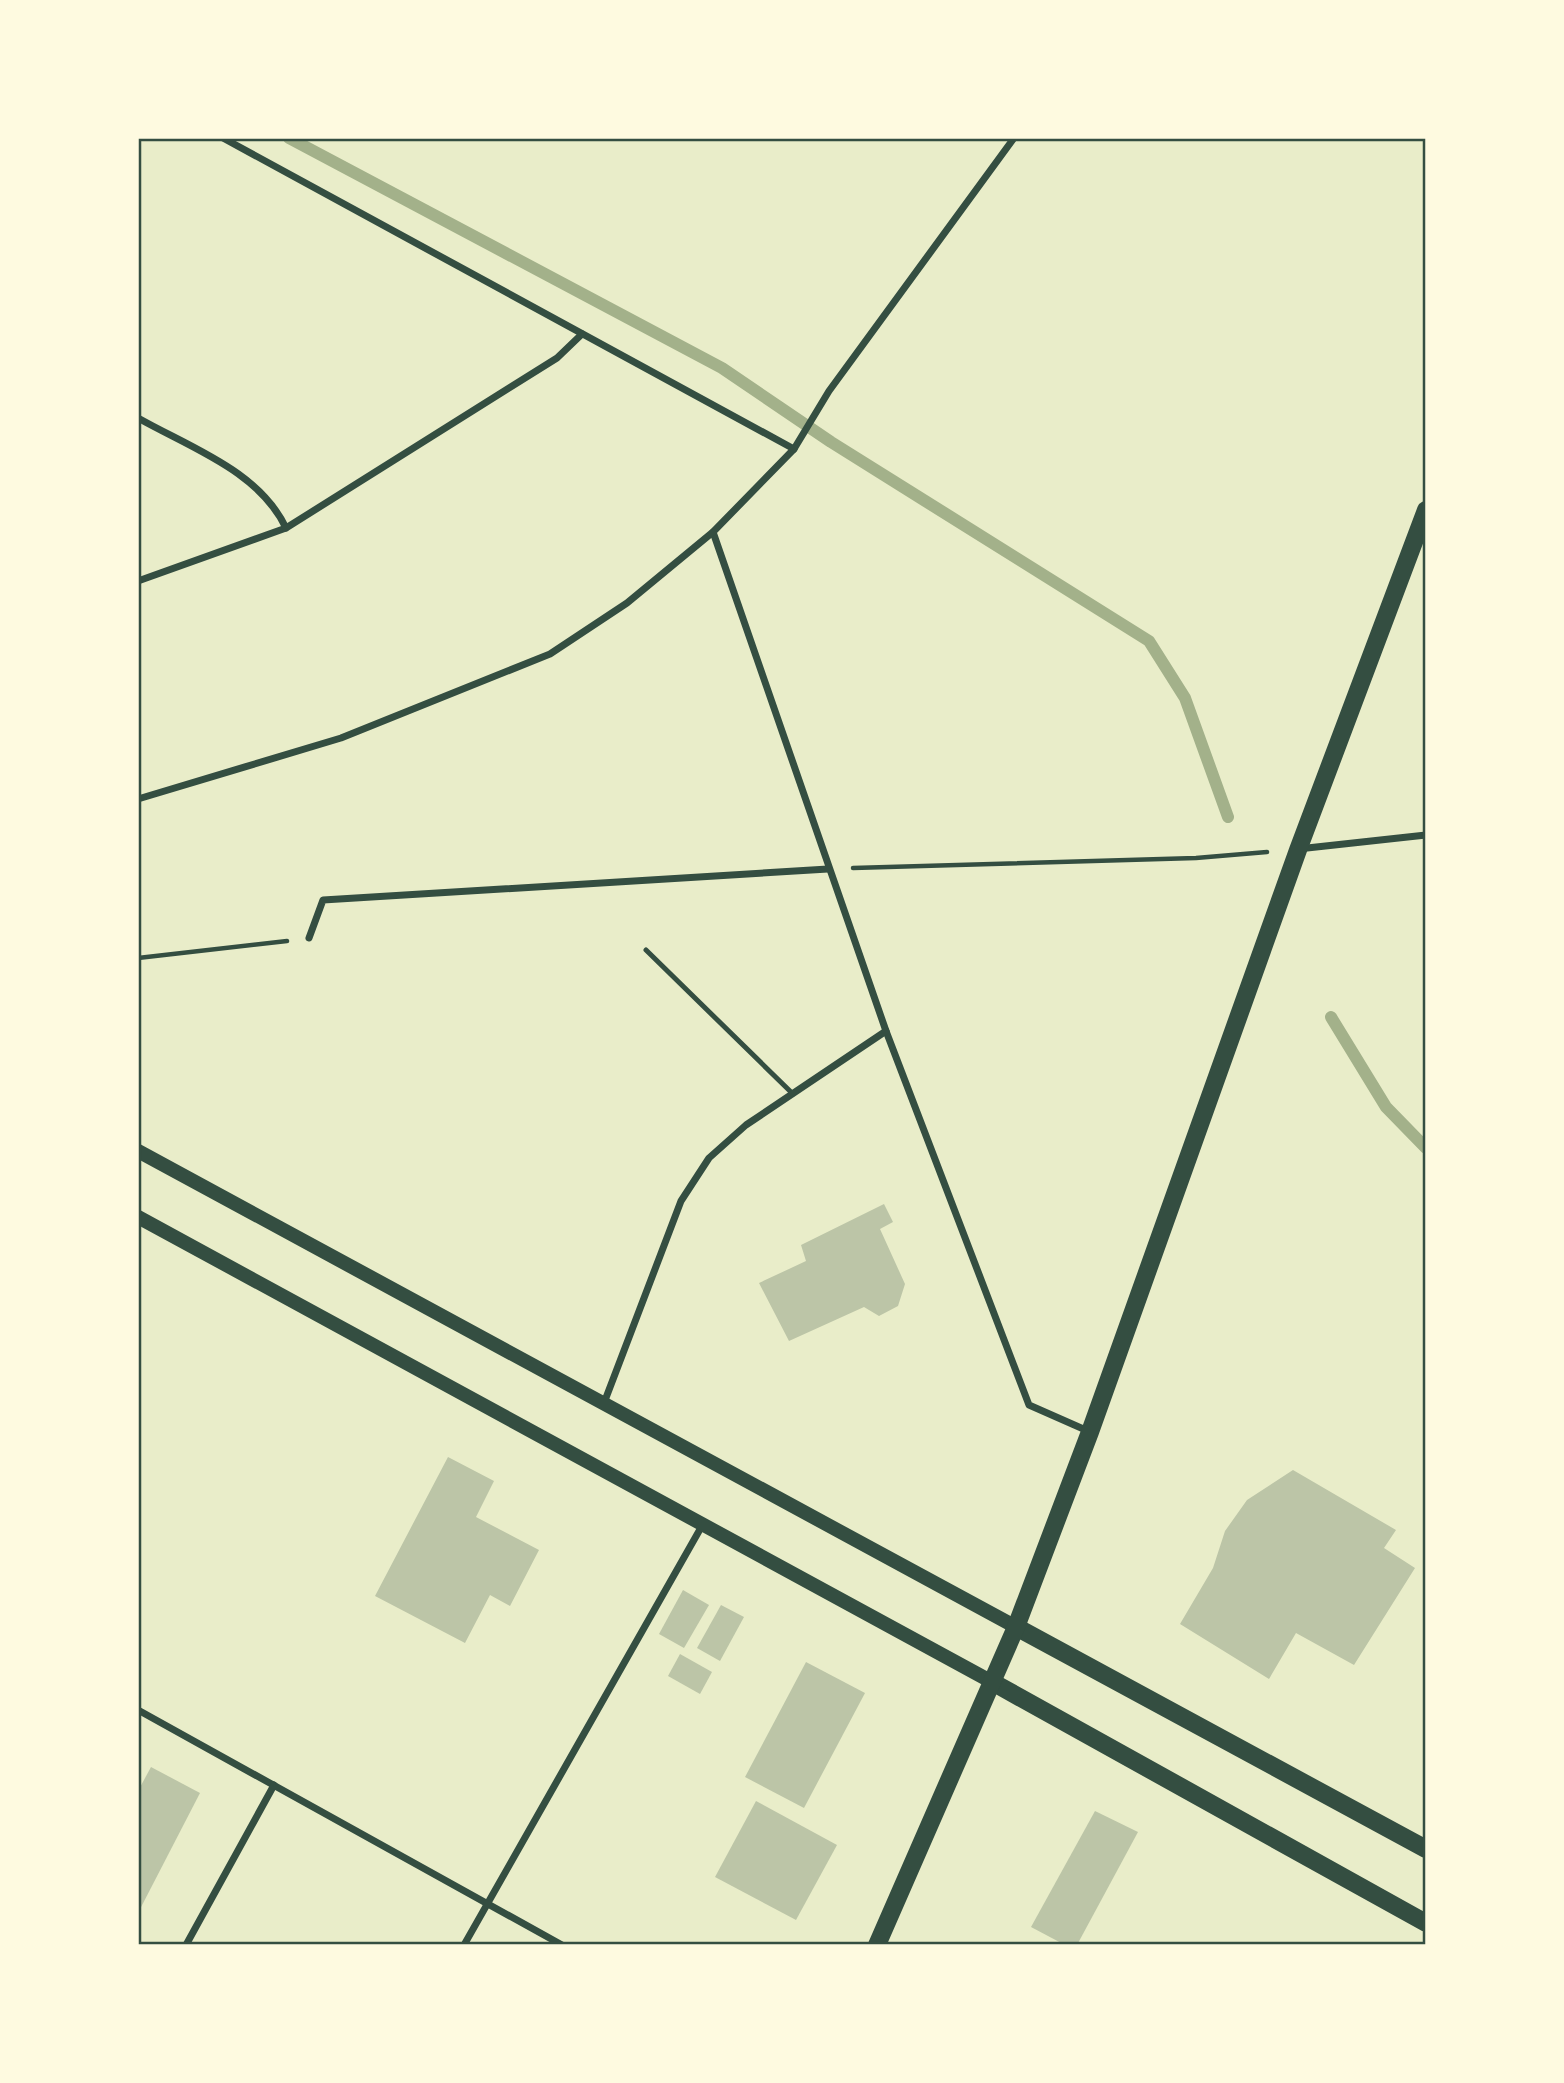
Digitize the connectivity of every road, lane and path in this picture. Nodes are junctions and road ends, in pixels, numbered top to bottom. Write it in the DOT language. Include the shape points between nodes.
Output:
graph roads {
  1 [pos="223,138"];
  2 [pos="1014,138"];
  3 [pos="582,334"];
  4 [pos="138,418"];
  5 [pos="794,449"];
  6 [pos="1426,510"];
  7 [pos="286,528"];
  8 [pos="713,532"];
  9 [pos="138,581"];
  10 [pos="138,799"];
  11 [pos="1426,835"];
  12 [pos="1298,849"];
  13 [pos="828,869"];
  14 [pos="309,938"];
  15 [pos="646,950"];
  16 [pos="138,958"];
  17 [pos="886,1031"];
  18 [pos="793,1094"];
  19 [pos="138,1152"];
  20 [pos="138,1217"];
  21 [pos="604,1404"];
  22 [pos="1090,1432"];
  23 [pos="703,1524"];
  24 [pos="1016,1627"];
  25 [pos="994,1683"];
  26 [pos="138,1710"];
  27 [pos="274,1786"];
  28 [pos="1426,1849"];
  29 [pos="487,1903"];
  30 [pos="1426,1923"];
  31 [pos="186,1945"];
  32 [pos="464,1945"];
  33 [pos="562,1945"];
  34 [pos="877,1945"];
  1 -- 3 [label="street"];
  2 -- 5 [label="street" via="829,391"];
  3 -- 5 [label="street"];
  3 -- 7 [label="street" via="557,358"];
  4 -- 7 [label="street" via="250,481 275,505"];
  5 -- 8 [label="street"];
  6 -- 12 [label="main road"];
  7 -- 9 [label="street"];
  8 -- 10 [label="street" via="627,603 550,654 341,738"];
  8 -- 13 [label="street"];
  11 -- 12 [label="street"];
  12 -- 13 [label="path" via="1196,858"];
  12 -- 22 [label="main road"];
  13 -- 14 [label="street" via="323,900"];
  13 -- 17 [label="street"];
  14 -- 16 [label="path"];
  15 -- 18 [label="lane"];
  17 -- 18 [label="street"];
  17 -- 22 [label="street" via="1029,1405"];
  18 -- 21 [label="street" via="746,1125 709,1158 681,1201"];
  19 -- 21 [label="main road"];
  20 -- 23 [label="main road"];
  21 -- 24 [label="main road"];
  22 -- 24 [label="main road"];
  23 -- 25 [label="main road"];
  23 -- 29 [label="street"];
  24 -- 25 [label="main road"];
  24 -- 28 [label="main road"];
  25 -- 30 [label="main road"];
  25 -- 34 [label="main road"];
  26 -- 27 [label="street"];
  27 -- 29 [label="street"];
  27 -- 31 [label="street"];
  29 -- 32 [label="street"];
  29 -- 33 [label="street"];
}
